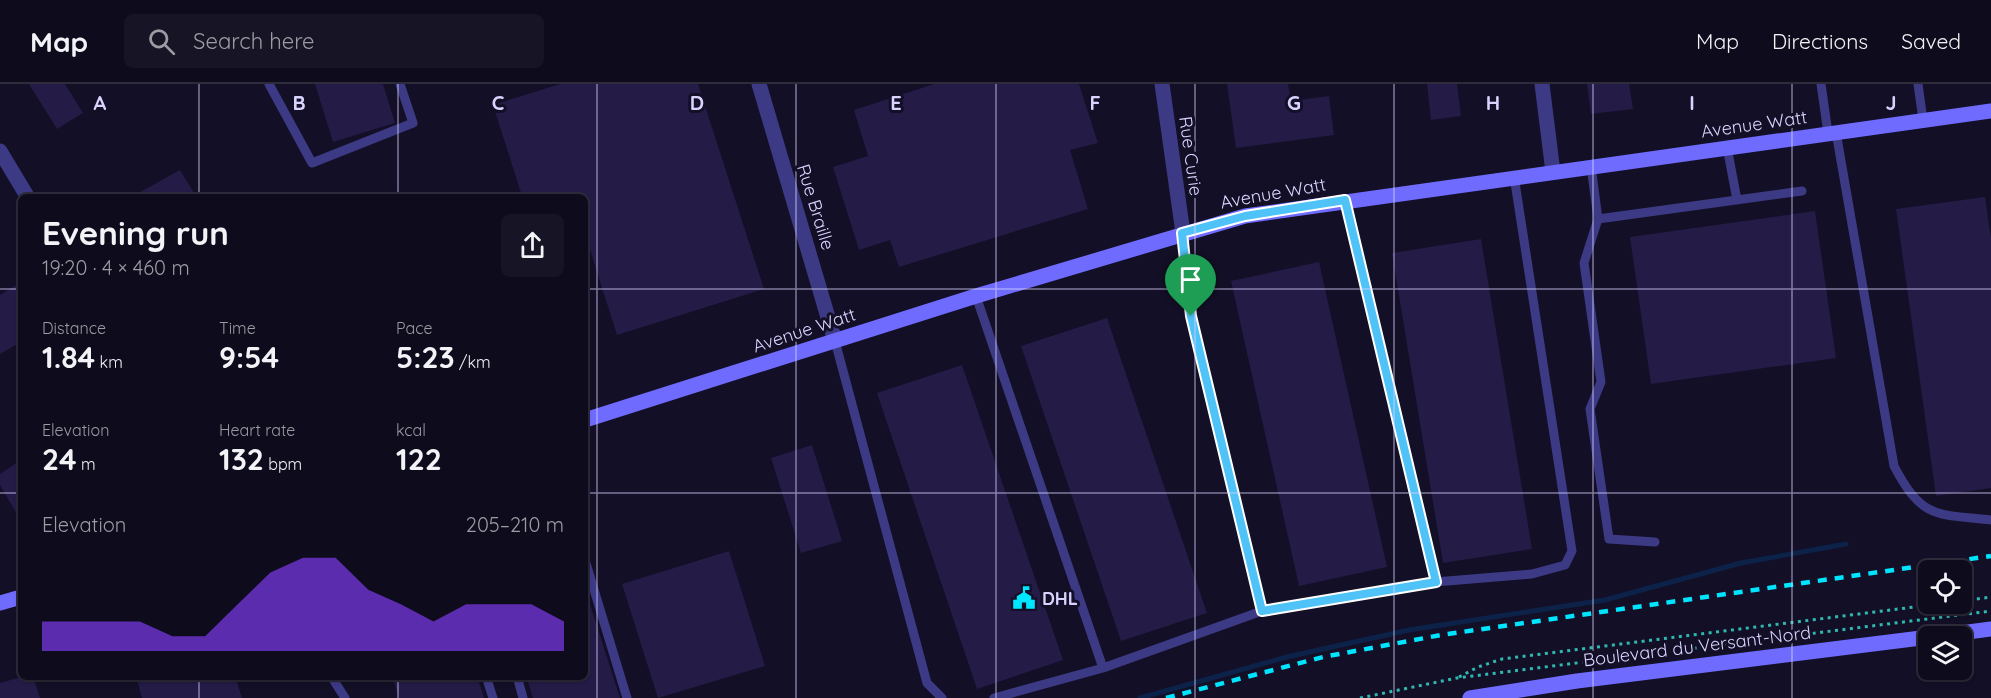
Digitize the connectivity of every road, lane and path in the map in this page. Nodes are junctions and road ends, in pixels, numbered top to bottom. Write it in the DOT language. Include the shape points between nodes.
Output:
graph roads {
  1 [pos="269,84"];
  2 [pos="400,84"];
  3 [pos="759,84"];
  4 [pos="1161,84"];
  5 [pos="1542,84"];
  6 [pos="1821,84"];
  7 [pos="1918,84"];
  8 [pos="1991,113"];
  9 [pos="1923,120"];
  10 [pos="1832,133"];
  11 [pos="1727,147"];
  12 [pos="0,151"];
  13 [pos="1591,166"];
  14 [pos="1553,172"];
  15 [pos="1515,176"];
  16 [pos="1802,191"];
  17 [pos="26,194"];
  18 [pos="1345,200"];
  19 [pos="1737,200"];
  20 [pos="1598,219"];
  21 [pos="1182,233"];
  22 [pos="976,296"];
  23 [pos="835,341"];
  24 [pos="588,419"];
  25 [pos="1991,520"];
  26 [pos="1655,542"];
  27 [pos="588,570"];
  28 [pos="1436,582"];
  29 [pos="1991,597"];
  30 [pos="18,598"];
  31 [pos="1972,600"];
  32 [pos="0,603"];
  33 [pos="1918,607"];
  34 [pos="1262,611"];
  35 [pos="1991,611"];
  36 [pos="1991,629"];
  37 [pos="1972,632"];
  38 [pos="1918,638"];
  39 [pos="1103,668"];
  40 [pos="1457,678"];
  41 [pos="334,680"];
  42 [pos="487,680"];
  43 [pos="518,680"];
  44 [pos="345,698"];
  45 [pos="493,698"];
  46 [pos="524,698"];
  47 [pos="627,698"];
  48 [pos="942,698"];
  49 [pos="994,698"];
  50 [pos="1360,698"];
  51 [pos="1470,698"];
  1 -- 2 [label="lane" via="312,163 413,123"];
  3 -- 23 [label="street, Rue Braille"];
  4 -- 21 [label="street, Rue Curie"];
  5 -- 14 [label="street"];
  6 -- 10 [label="lane"];
  7 -- 9 [label="lane"];
  8 -- 9 [label="street, Avenue Watt"];
  9 -- 10 [label="street, Avenue Watt"];
  10 -- 11 [label="street, Avenue Watt"];
  10 -- 25 [label="lane" via="1894,466 1909,495 1927,511"];
  11 -- 13 [label="street, Avenue Watt"];
  11 -- 19 [label="lane"];
  12 -- 17 [label="street"];
  13 -- 14 [label="street, Avenue Watt"];
  13 -- 20 [label="lane"];
  14 -- 15 [label="street, Avenue Watt"];
  15 -- 18 [label="street, Avenue Watt"];
  15 -- 28 [label="lane" via="1572,551 1565,565 1532,574"];
  16 -- 19 [label="lane"];
  18 -- 21 [label="street, Avenue Watt" via="1245,216"];
  18 -- 28 [label="lane"];
  19 -- 20 [label="lane"];
  20 -- 26 [label="lane" via="1584,263 1601,382 1590,409 1609,539"];
  21 -- 22 [label="street, Avenue Watt"];
  21 -- 34 [label="lane" via="1191,316"];
  22 -- 23 [label="street, Avenue Watt"];
  22 -- 39 [label="lane"];
  23 -- 24 [label="street, Avenue Watt"];
  23 -- 48 [label="lane" via="927,683"];
  27 -- 47 [label="lane"];
  28 -- 34 [label="lane"];
  29 -- 31 [label="path"];
  30 -- 32 [label="street"];
  33 -- 40 [label="path" via="1502,659"];
  34 -- 39 [label="lane"];
  35 -- 40 [label="path"];
  36 -- 37 [label="street"];
  38 -- 51 [label="street, Boulevard du Versant-Nord"];
  39 -- 49 [label="lane"];
  40 -- 50 [label="path"];
  41 -- 44 [label="lane"];
  42 -- 45 [label="lane"];
  43 -- 46 [label="lane"];
}
